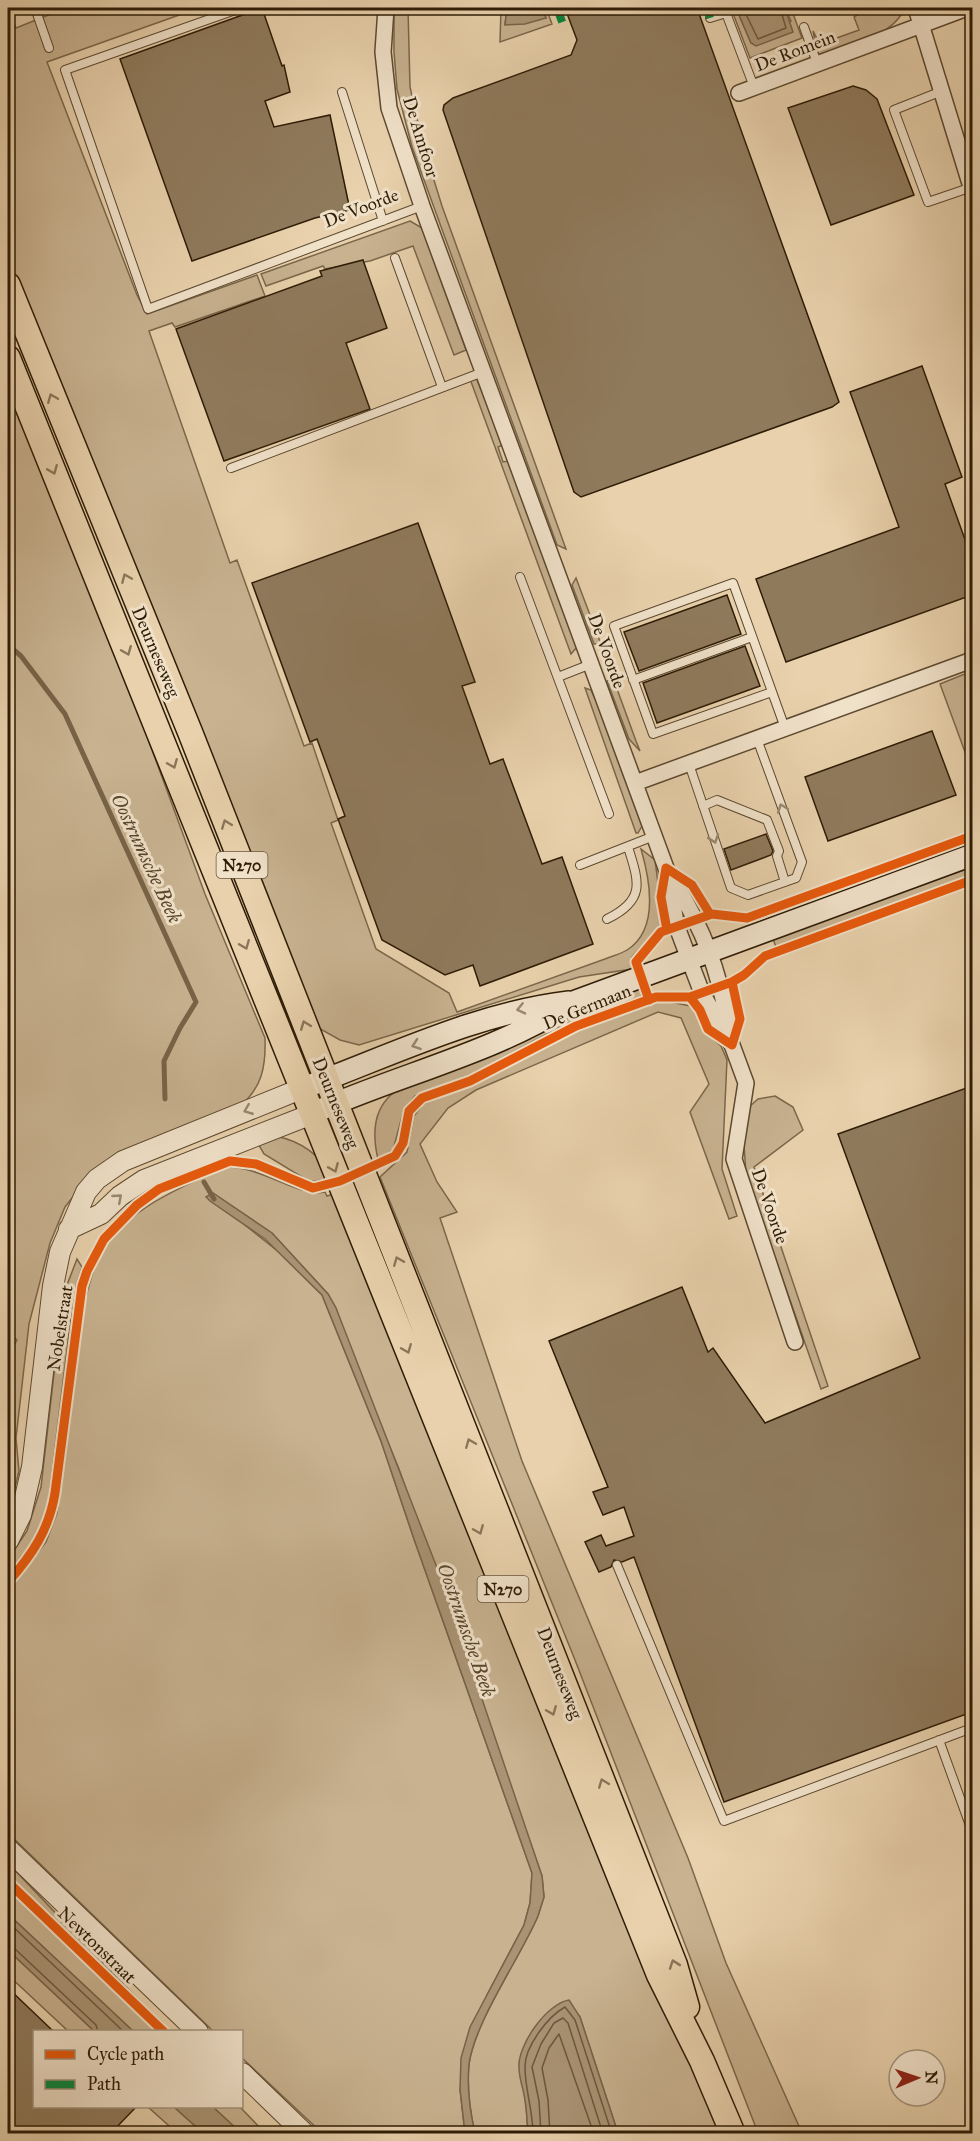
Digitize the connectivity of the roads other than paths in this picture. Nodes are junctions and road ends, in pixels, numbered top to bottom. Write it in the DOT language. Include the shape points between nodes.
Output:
graph roads {
  1 [pos="35,8"];
  2 [pos="241,8"];
  3 [pos="386,8"];
  4 [pos="916,8"];
  5 [pos="968,8"];
  6 [pos="710,18"];
  7 [pos="923,23"];
  8 [pos="804,27"];
  9 [pos="49,48"];
  10 [pos="817,63"];
  11 [pos="754,87"];
  12 [pos="943,90"];
  13 [pos="342,92"];
  14 [pos="739,93"];
  15 [pos="972,189"];
  16 [pos="422,206"];
  17 [pos="382,221"];
  18 [pos="395,258"];
  19 [pos="8,285"];
  20 [pos="8,358"];
  21 [pos="483,372"];
  22 [pos="442,387"];
  23 [pos="231,468"];
  24 [pos="520,577"];
  25 [pos="752,637"];
  26 [pos="972,660"];
  27 [pos="591,664"];
  28 [pos="558,677"];
  29 [pos="633,680"];
  30 [pos="772,692"];
  31 [pos="785,728"];
  32 [pos="757,739"];
  33 [pos="688,764"];
  34 [pos="635,783"];
  35 [pos="703,806"];
  36 [pos="609,814"];
  37 [pos="654,836"];
  38 [pos="628,847"];
  39 [pos="972,855"];
  40 [pos="580,865"];
  41 [pos="666,868"];
  42 [pos="784,882"];
  43 [pos="607,919"];
  44 [pos="711,951"];
  45 [pos="688,959"];
  46 [pos="573,1002"];
  47 [pos="732,1045"];
  48 [pos="327,1080"];
  49 [pos="303,1088"];
  50 [pos="336,1103"];
  51 [pos="312,1114"];
  52 [pos="69,1229"];
  53 [pos="795,1342"];
  54 [pos="8,1541"];
  55 [pos="617,1565"];
  56 [pos="972,1728"];
  57 [pos="939,1740"];
  58 [pos="972,1831"];
  59 [pos="8,1849"];
  60 [pos="197,2030"];
  61 [pos="702,2061"];
  62 [pos="243,2074"];
  63 [pos="305,2133"];
  64 [pos="733,2133"];
  1 -- 9 [label="lane"];
  2 -- 17 [label="lane, De Voorde" via="65,70 148,309"];
  3 -- 16 [label="street, De Amfoor" via="383,52 389,108"];
  4 -- 7 [label="street"];
  5 -- 7 [label="street, De Romein"];
  6 -- 11 [label="lane" via="726,13"];
  7 -- 10 [label="street, De Romein"];
  7 -- 12 [label="street"];
  8 -- 10 [label="lane"];
  10 -- 11 [label="street, De Romein"];
  11 -- 14 [label="street, De Romein"];
  12 -- 15 [label="street"];
  12 -- 15 [label="lane" via="894,110 928,202"];
  13 -- 17 [label="lane"];
  16 -- 17 [label="lane, De Voorde"];
  16 -- 21 [label="street, De Voorde"];
  18 -- 22 [label="lane"];
  48 -- 19 [label="main road, Deurneseweg / N270, one-way"];
  20 -- 49 [label="main road, Deurneseweg / N270, one-way"];
  21 -- 22 [label="lane"];
  21 -- 27 [label="street, De Voorde"];
  22 -- 23 [label="lane"];
  24 -- 28 [label="lane"];
  25 -- 29 [label="lane, De Voorde"];
  25 -- 29 [label="lane, De Voorde" via="733,583 614,626"];
  25 -- 30 [label="lane, De Voorde"];
  26 -- 31 [label="street"];
  27 -- 28 [label="lane"];
  27 -- 34 [label="street, De Voorde"];
  28 -- 36 [label="lane"];
  29 -- 30 [label="lane, De Voorde" via="653,734"];
  30 -- 31 [label="lane, De Voorde"];
  31 -- 32 [label="street"];
  32 -- 33 [label="street"];
  42 -- 32 [label="lane, one-way" via="796,878 802,862"];
  33 -- 34 [label="street"];
  33 -- 35 [label="lane"];
  34 -- 37 [label="street, De Voorde"];
  35 -- 42 [label="lane" via="717,800 767,820 779,850"];
  35 -- 42 [label="lane, one-way" via="731,888 748,895"];
  37 -- 38 [label="lane"];
  37 -- 41 [label="street, De Voorde"];
  38 -- 40 [label="lane"];
  38 -- 43 [label="lane" via="638,889 634,899"];
  39 -- 44 [label="main road, De Germaan"];
  41 -- 44 [label="street, De Voorde"];
  41 -- 45 [label="street, De Voorde" via="677,927"];
  44 -- 45 [label="main road, De Germaan"];
  44 -- 47 [label="street, De Voorde" via="722,986"];
  45 -- 46 [label="main road, De Germaan"];
  45 -- 47 [label="street, De Voorde" via="702,993"];
  46 -- 48 [label="main road, De Germaan, one-way" via="507,1013"];
  46 -- 50 [label="main road, De Germaan" via="512,1036"];
  47 -- 53 [label="street, De Voorde" via="746,1083 734,1159"];
  48 -- 49 [label="main road, De Germaan"];
  48 -- 50 [label="main road, Deurneseweg / N270"];
  49 -- 51 [label="main road, Deurneseweg / N270"];
  49 -- 52 [label="street, Nobelstraat, one-way" via="123,1161 86,1192"];
  50 -- 51 [label="main road, De Germaan"];
  61 -- 50 [label="main road, Deurneseweg / N270, one-way" via="675,1965"];
  52 -- 51 [label="street, one-way" via="100,1214 144,1180"];
  51 -- 61 [label="main road, Deurneseweg / N270, one-way" via="659,1975"];
  52 -- 54 [label="street, Nobelstraat" via="53,1286 28,1489"];
  55 -- 57 [label="lane" via="724,1821"];
  56 -- 57 [label="lane"];
  57 -- 58 [label="lane"];
  59 -- 60 [label="street, Newtonstraat"];
  61 -- 64 [label="main road, Deurneseweg / N270"];
  62 -- 63 [label="street"];
}
